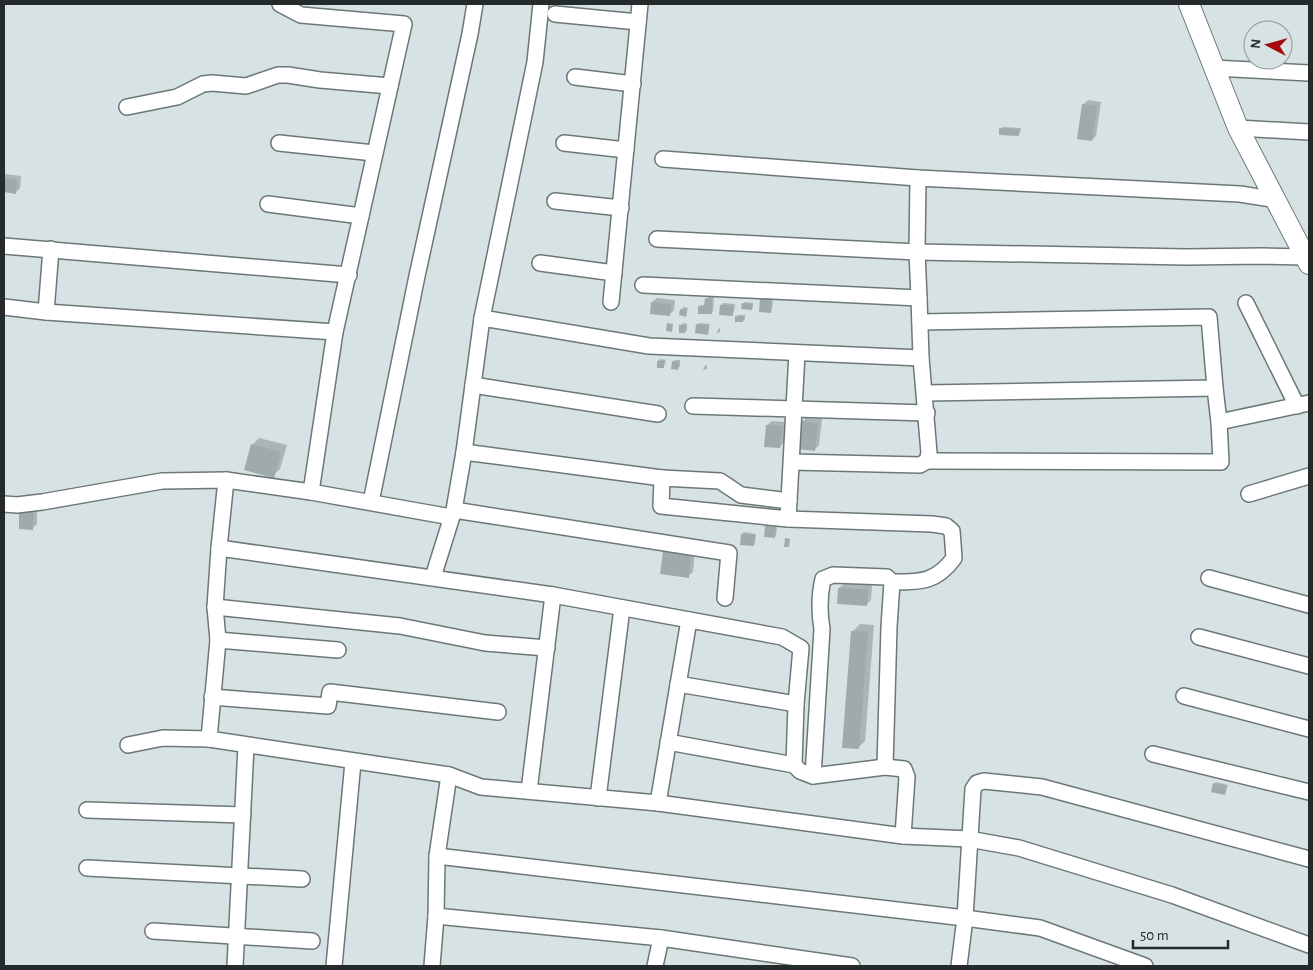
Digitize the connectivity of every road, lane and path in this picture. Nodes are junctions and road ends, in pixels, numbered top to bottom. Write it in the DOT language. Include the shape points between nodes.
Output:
graph roads {
  1 [pos="280,4"];
  2 [pos="475,4"];
  3 [pos="541,4"];
  4 [pos="640,4"];
  5 [pos="1189,4"];
  6 [pos="555,14"];
  7 [pos="638,22"];
  8 [pos="1213,68"];
  9 [pos="1309,73"];
  10 [pos="575,77"];
  11 [pos="633,84"];
  12 [pos="390,86"];
  13 [pos="127,108"];
  14 [pos="1238,128"];
  15 [pos="1309,132"];
  16 [pos="279,143"];
  17 [pos="564,143"];
  18 [pos="626,150"];
  19 [pos="374,152"];
  20 [pos="663,159"];
  21 [pos="918,178"];
  22 [pos="1277,200"];
  23 [pos="555,201"];
  24 [pos="268,204"];
  25 [pos="621,208"];
  26 [pos="360,216"];
  27 [pos="657,239"];
  28 [pos="4,246"];
  29 [pos="51,249"];
  30 [pos="917,252"];
  31 [pos="1307,261"];
  32 [pos="540,263"];
  33 [pos="614,273"];
  34 [pos="349,275"];
  35 [pos="643,285"];
  36 [pos="919,298"];
  37 [pos="612,302"];
  38 [pos="1246,302"];
  39 [pos="4,307"];
  40 [pos="46,312"];
  41 [pos="482,318"];
  42 [pos="920,322"];
  43 [pos="335,332"];
  44 [pos="797,353"];
  45 [pos="921,358"];
  46 [pos="474,385"];
  47 [pos="1215,388"];
  48 [pos="925,393"];
  49 [pos="1303,405"];
  50 [pos="693,406"];
  51 [pos="794,409"];
  52 [pos="927,413"];
  53 [pos="658,414"];
  54 [pos="1219,422"];
  55 [pos="464,452"];
  56 [pos="927,461"];
  57 [pos="792,462"];
  58 [pos="1309,476"];
  59 [pos="662,478"];
  60 [pos="226,480"];
  61 [pos="312,492"];
  62 [pos="1249,494"];
  63 [pos="789,500"];
  64 [pos="371,502"];
  65 [pos="4,504"];
  66 [pos="452,514"];
  67 [pos="788,519"];
  68 [pos="218,548"];
  69 [pos="433,577"];
  70 [pos="1209,578"];
  71 [pos="892,582"];
  72 [pos="554,595"];
  73 [pos="725,598"];
  74 [pos="1309,605"];
  75 [pos="215,606"];
  76 [pos="622,608"];
  77 [pos="689,620"];
  78 [pos="1199,637"];
  79 [pos="218,640"];
  80 [pos="547,648"];
  81 [pos="338,650"];
  82 [pos="1309,666"];
  83 [pos="678,684"];
  84 [pos="212,696"];
  85 [pos="1184,696"];
  86 [pos="796,704"];
  87 [pos="498,712"];
  88 [pos="1309,729"];
  89 [pos="209,740"];
  90 [pos="668,742"];
  91 [pos="128,745"];
  92 [pos="246,746"];
  93 [pos="1153,754"];
  94 [pos="353,762"];
  95 [pos="794,765"];
  96 [pos="885,767"];
  97 [pos="449,776"];
  98 [pos="813,776"];
  99 [pos="529,791"];
  100 [pos="1309,792"];
  101 [pos="598,798"];
  102 [pos="658,803"];
  103 [pos="87,810"];
  104 [pos="243,816"];
  105 [pos="903,836"];
  106 [pos="969,839"];
  107 [pos="437,856"];
  108 [pos="1309,859"];
  109 [pos="87,868"];
  110 [pos="240,876"];
  111 [pos="302,879"];
  112 [pos="436,916"];
  113 [pos="965,918"];
  114 [pos="153,931"];
  115 [pos="237,936"];
  116 [pos="661,938"];
  117 [pos="312,941"];
  118 [pos="1309,945"];
  119 [pos="778,961"];
  120 [pos="235,966"];
  121 [pos="334,966"];
  122 [pos="432,966"];
  123 [pos="655,966"];
  124 [pos="852,966"];
  125 [pos="959,966"];
  126 [pos="1145,966"];
  1 -- 12 [label="street" via="301,15 404,24"];
  2 -- 64 [label="street"];
  3 -- 41 [label="street" via="534,62"];
  4 -- 7 [label="street"];
  5 -- 8 [label="street"];
  6 -- 7 [label="street"];
  7 -- 11 [label="street"];
  8 -- 9 [label="street"];
  8 -- 14 [label="street"];
  10 -- 11 [label="street"];
  11 -- 18 [label="street"];
  12 -- 13 [label="street" via="288,74 246,86 203,84 177,97"];
  12 -- 19 [label="street"];
  14 -- 15 [label="street"];
  14 -- 22 [label="street"];
  16 -- 19 [label="street"];
  17 -- 18 [label="street"];
  18 -- 25 [label="street"];
  19 -- 26 [label="street"];
  20 -- 21 [label="street"];
  21 -- 22 [label="street" via="1240,194"];
  21 -- 30 [label="street"];
  22 -- 31 [label="street"];
  23 -- 25 [label="street"];
  24 -- 26 [label="street"];
  25 -- 33 [label="street"];
  26 -- 34 [label="street"];
  27 -- 30 [label="street"];
  28 -- 29 [label="street"];
  29 -- 34 [label="street"];
  29 -- 40 [label="street"];
  30 -- 31 [label="street" via="1262,256"];
  30 -- 36 [label="street"];
  32 -- 33 [label="street"];
  33 -- 37 [label="street"];
  34 -- 43 [label="street"];
  35 -- 36 [label="street"];
  36 -- 42 [label="street"];
  38 -- 49 [label="street"];
  39 -- 40 [label="street"];
  40 -- 43 [label="street"];
  41 -- 44 [label="street" via="649,346"];
  41 -- 46 [label="street"];
  42 -- 45 [label="street"];
  42 -- 47 [label="street" via="1209,317"];
  43 -- 61 [label="street"];
  44 -- 45 [label="street"];
  44 -- 51 [label="street"];
  45 -- 48 [label="street"];
  46 -- 53 [label="street"];
  46 -- 55 [label="street"];
  47 -- 48 [label="street"];
  47 -- 54 [label="street"];
  48 -- 52 [label="street"];
  49 -- 54 [label="street"];
  50 -- 51 [label="street"];
  51 -- 52 [label="street"];
  51 -- 57 [label="street"];
  52 -- 56 [label="street"];
  54 -- 56 [label="street" via="1221,462"];
  55 -- 59 [label="street"];
  55 -- 66 [label="street"];
  56 -- 57 [label="street" via="920,465"];
  57 -- 63 [label="street"];
  58 -- 62 [label="street"];
  59 -- 63 [label="street" via="720,481 741,495"];
  59 -- 67 [label="street" via="661,506"];
  60 -- 61 [label="street"];
  60 -- 65 [label="street" via="162,482 42,502"];
  60 -- 68 [label="street"];
  61 -- 64 [label="street"];
  63 -- 67 [label="street"];
  64 -- 66 [label="street"];
  66 -- 69 [label="street"];
  66 -- 73 [label="street" via="729,553"];
  67 -- 71 [label="street" via="932,524 946,526 952,531 954,558 940,573 922,582"];
  68 -- 69 [label="street"];
  68 -- 75 [label="street"];
  69 -- 72 [label="street"];
  70 -- 74 [label="street"];
  71 -- 96 [label="street"];
  71 -- 98 [label="street" via="887,577 833,575 823,578"];
  72 -- 76 [label="street"];
  72 -- 80 [label="street"];
  75 -- 79 [label="street"];
  75 -- 80 [label="street" via="400,626 485,643"];
  76 -- 77 [label="street"];
  76 -- 101 [label="street"];
  77 -- 83 [label="street"];
  77 -- 86 [label="street" via="782,637 801,648"];
  78 -- 82 [label="street"];
  79 -- 81 [label="street"];
  79 -- 84 [label="street"];
  80 -- 99 [label="street"];
  83 -- 86 [label="street"];
  83 -- 90 [label="street"];
  84 -- 87 [label="street" via="328,706 330,692"];
  84 -- 89 [label="street"];
  85 -- 88 [label="street"];
  86 -- 95 [label="street"];
  89 -- 91 [label="street" via="163,738"];
  89 -- 92 [label="street"];
  90 -- 95 [label="street"];
  90 -- 102 [label="street"];
  92 -- 94 [label="street"];
  92 -- 104 [label="street"];
  93 -- 100 [label="street"];
  94 -- 97 [label="street"];
  94 -- 121 [label="street"];
  95 -- 98 [label="street"];
  96 -- 98 [label="street"];
  96 -- 105 [label="street" via="904,769 907,777"];
  97 -- 99 [label="street" via="481,787"];
  97 -- 107 [label="street"];
  99 -- 101 [label="street"];
  101 -- 102 [label="street"];
  102 -- 105 [label="street"];
  103 -- 104 [label="street"];
  104 -- 110 [label="street"];
  105 -- 106 [label="street"];
  106 -- 108 [label="street" via="973,789 984,781 1042,787"];
  106 -- 113 [label="street"];
  106 -- 118 [label="street" via="1019,848 1152,889"];
  107 -- 112 [label="street"];
  107 -- 113 [label="street"];
  109 -- 110 [label="street"];
  110 -- 111 [label="street"];
  110 -- 115 [label="street"];
  112 -- 116 [label="street"];
  112 -- 122 [label="street"];
  113 -- 125 [label="street"];
  113 -- 126 [label="street" via="1040,928"];
  114 -- 115 [label="street"];
  115 -- 117 [label="street"];
  115 -- 120 [label="street"];
  116 -- 119 [label="street"];
  116 -- 123 [label="street"];
  119 -- 124 [label="street"];
}
